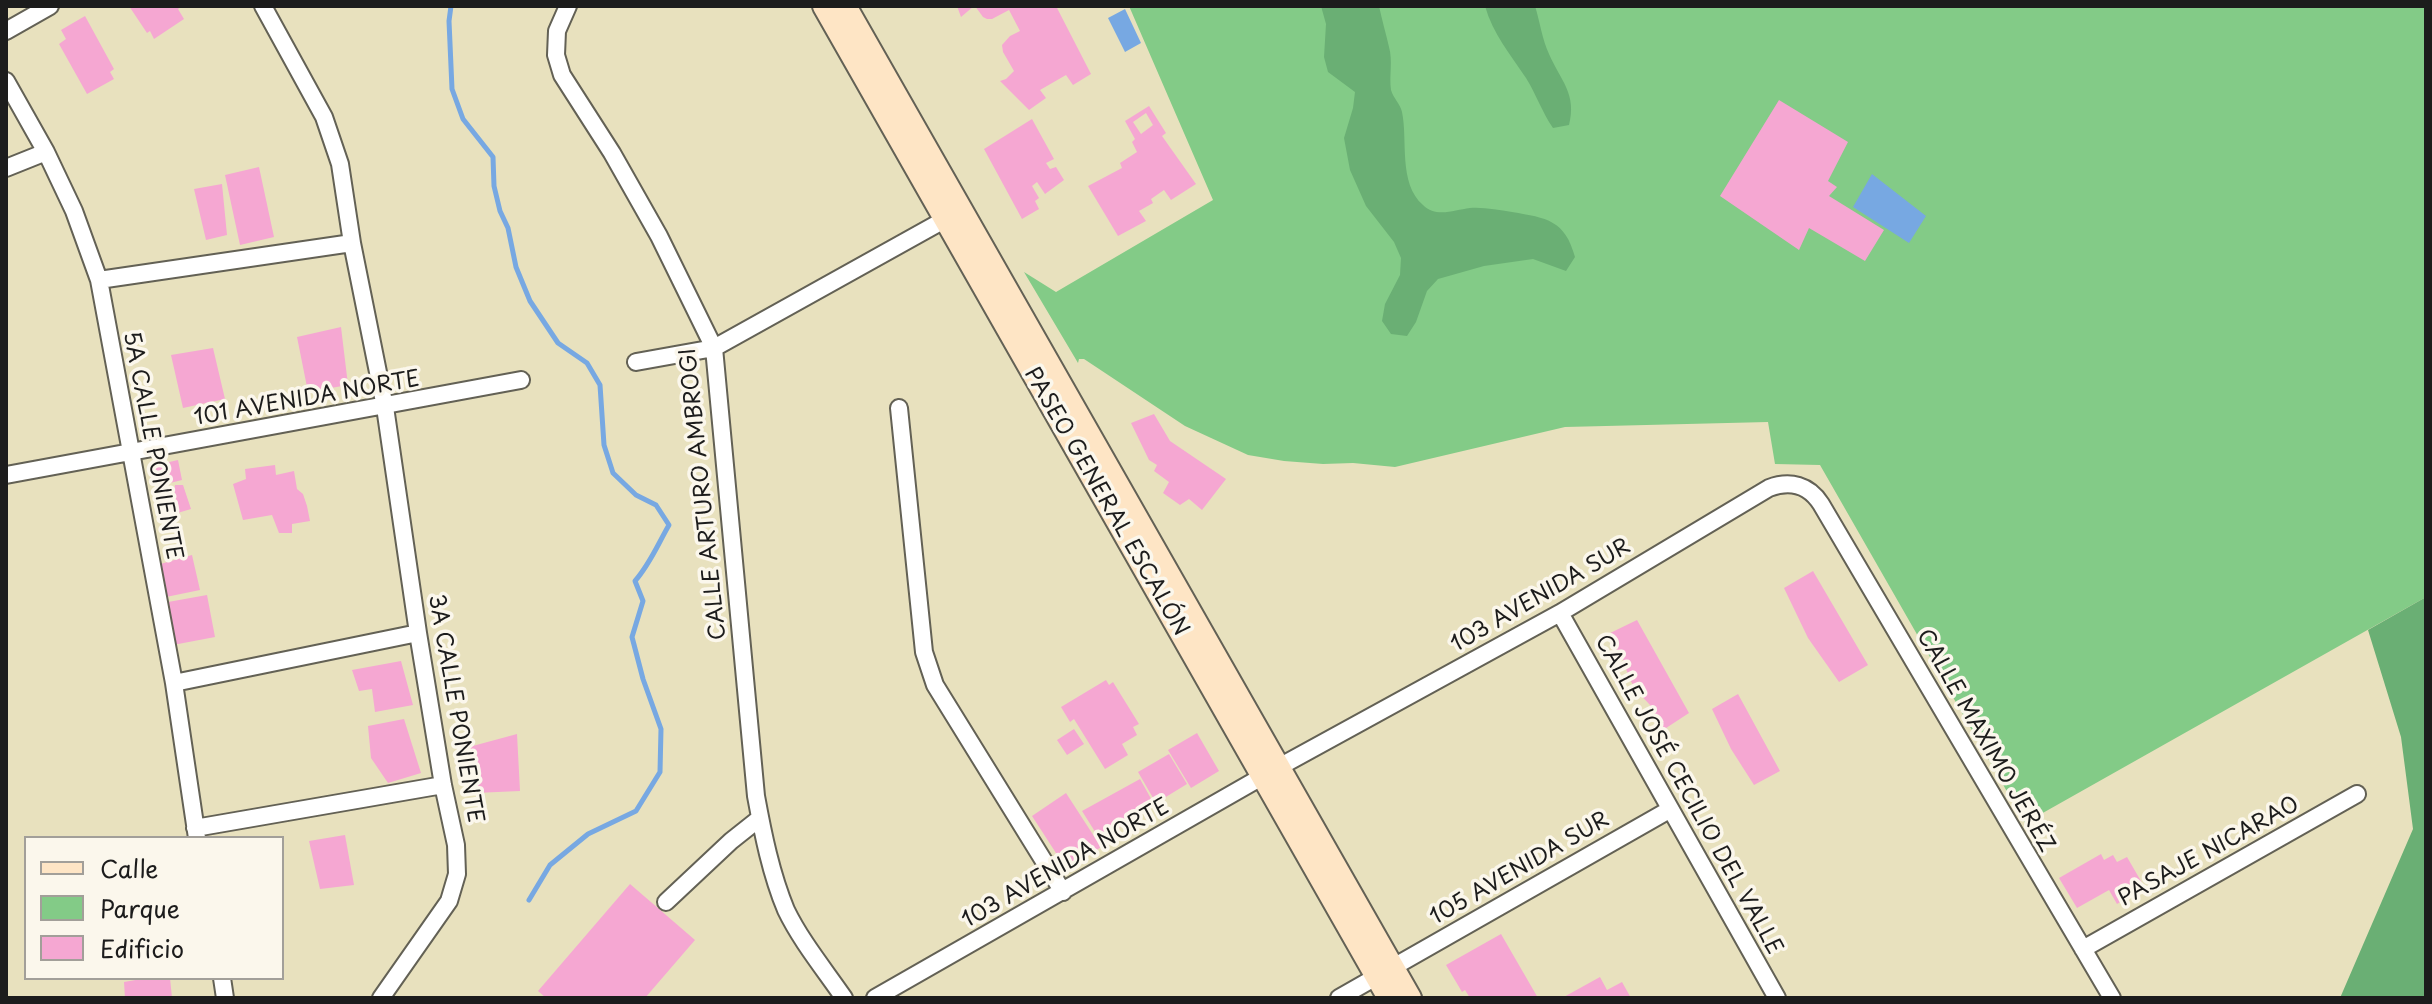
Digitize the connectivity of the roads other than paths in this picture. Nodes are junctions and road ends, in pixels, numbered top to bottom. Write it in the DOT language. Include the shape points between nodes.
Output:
graph roads {
  1 [pos="50,6"];
  2 [pos="263,6"];
  3 [pos="568,6"];
  4 [pos="824,6"];
  5 [pos="845,6"];
  6 [pos="6,31"];
  7 [pos="6,81"];
  8 [pos="46,152"];
  9 [pos="6,168"];
  10 [pos="954,215"];
  11 [pos="352,243"];
  12 [pos="99,280"];
  13 [pos="714,348"];
  14 [pos="636,362"];
  15 [pos="521,380"];
  16 [pos="385,407"];
  17 [pos="899,408"];
  18 [pos="132,453"];
  19 [pos="6,475"];
  20 [pos="1821,504"];
  21 [pos="1560,613"];
  22 [pos="418,633"];
  23 [pos="174,683"];
  24 [pos="1271,771"];
  25 [pos="443,785"];
  26 [pos="2357,794"];
  27 [pos="1669,810"];
  28 [pos="760,818"];
  29 [pos="196,833"];
  30 [pos="1063,892"];
  31 [pos="666,902"];
  32 [pos="2083,949"];
  33 [pos="1385,972"];
  34 [pos="381,998"];
  35 [pos="844,998"];
  36 [pos="875,998"];
  37 [pos="1339,998"];
  38 [pos="1389,998"];
  39 [pos="1410,998"];
  40 [pos="1777,998"];
  41 [pos="2112,998"];
  1 -- 6 [label="street"];
  2 -- 11 [label="street, 3A CALLE PONIENTE" via="331,133"];
  3 -- 13 [label="street, CALLE ARTURO AMBROGI" via="557,31 562,75 659,236"];
  4 -- 10 [label="street, PASEO GENERAL ESCALÓN"];
  5 -- 10 [label="street, PASEO GENERAL ESCALÓN"];
  7 -- 8 [label="street, 5A CALLE PONIENTE"];
  8 -- 9 [label="street"];
  8 -- 12 [label="street, 5A CALLE PONIENTE"];
  10 -- 13 [label="street"];
  10 -- 24 [label="street, PASEO GENERAL ESCALÓN"];
  11 -- 12 [label="street"];
  11 -- 16 [label="street, 3A CALLE PONIENTE"];
  12 -- 18 [label="street, 5A CALLE PONIENTE"];
  13 -- 14 [label="street"];
  13 -- 28 [label="street, CALLE ARTURO AMBROGI"];
  15 -- 16 [label="street, 101 AVENIDA NORTE"];
  16 -- 18 [label="street, 101 AVENIDA NORTE"];
  16 -- 22 [label="street, 3A CALLE PONIENTE"];
  17 -- 30 [label="street" via="929,670"];
  18 -- 19 [label="street, 101 AVENIDA NORTE"];
  18 -- 23 [label="street, 5A CALLE PONIENTE"];
  20 -- 21 [label="street, 103 AVENIDA SUR" via="1800,486 1769,488"];
  20 -- 32 [label="street, CALLE MAXIMO JERÉZ"];
  21 -- 24 [label="street, 103 AVENIDA SUR"];
  21 -- 27 [label="street, CALLE JOSÉ CECILIO DEL VALLE"];
  22 -- 23 [label="street"];
  22 -- 25 [label="street, 3A CALLE PONIENTE"];
  23 -- 29 [label="street, 5A CALLE PONIENTE"];
  24 -- 30 [label="street, 103 AVENIDA NORTE"];
  24 -- 33 [label="street, PASEO GENERAL ESCALÓN"];
  25 -- 29 [label="street"];
  25 -- 34 [label="street, 3A CALLE PONIENTE" via="457,874 449,901"];
  26 -- 32 [label="street, PASAJE NICARAO"];
  27 -- 33 [label="street, 105 AVENIDA SUR"];
  27 -- 40 [label="street, CALLE JOSÉ CECILIO DEL VALLE"];
  28 -- 31 [label="street"];
  28 -- 35 [label="street, CALLE ARTURO AMBROGI" via="786,908"];
  30 -- 36 [label="street, 103 AVENIDA NORTE"];
  32 -- 41 [label="street, CALLE MAXIMO JERÉZ"];
  33 -- 37 [label="street, 105 AVENIDA SUR"];
  33 -- 38 [label="street, PASEO GENERAL ESCALÓN"];
  33 -- 39 [label="street, PASEO GENERAL ESCALÓN"];
}
